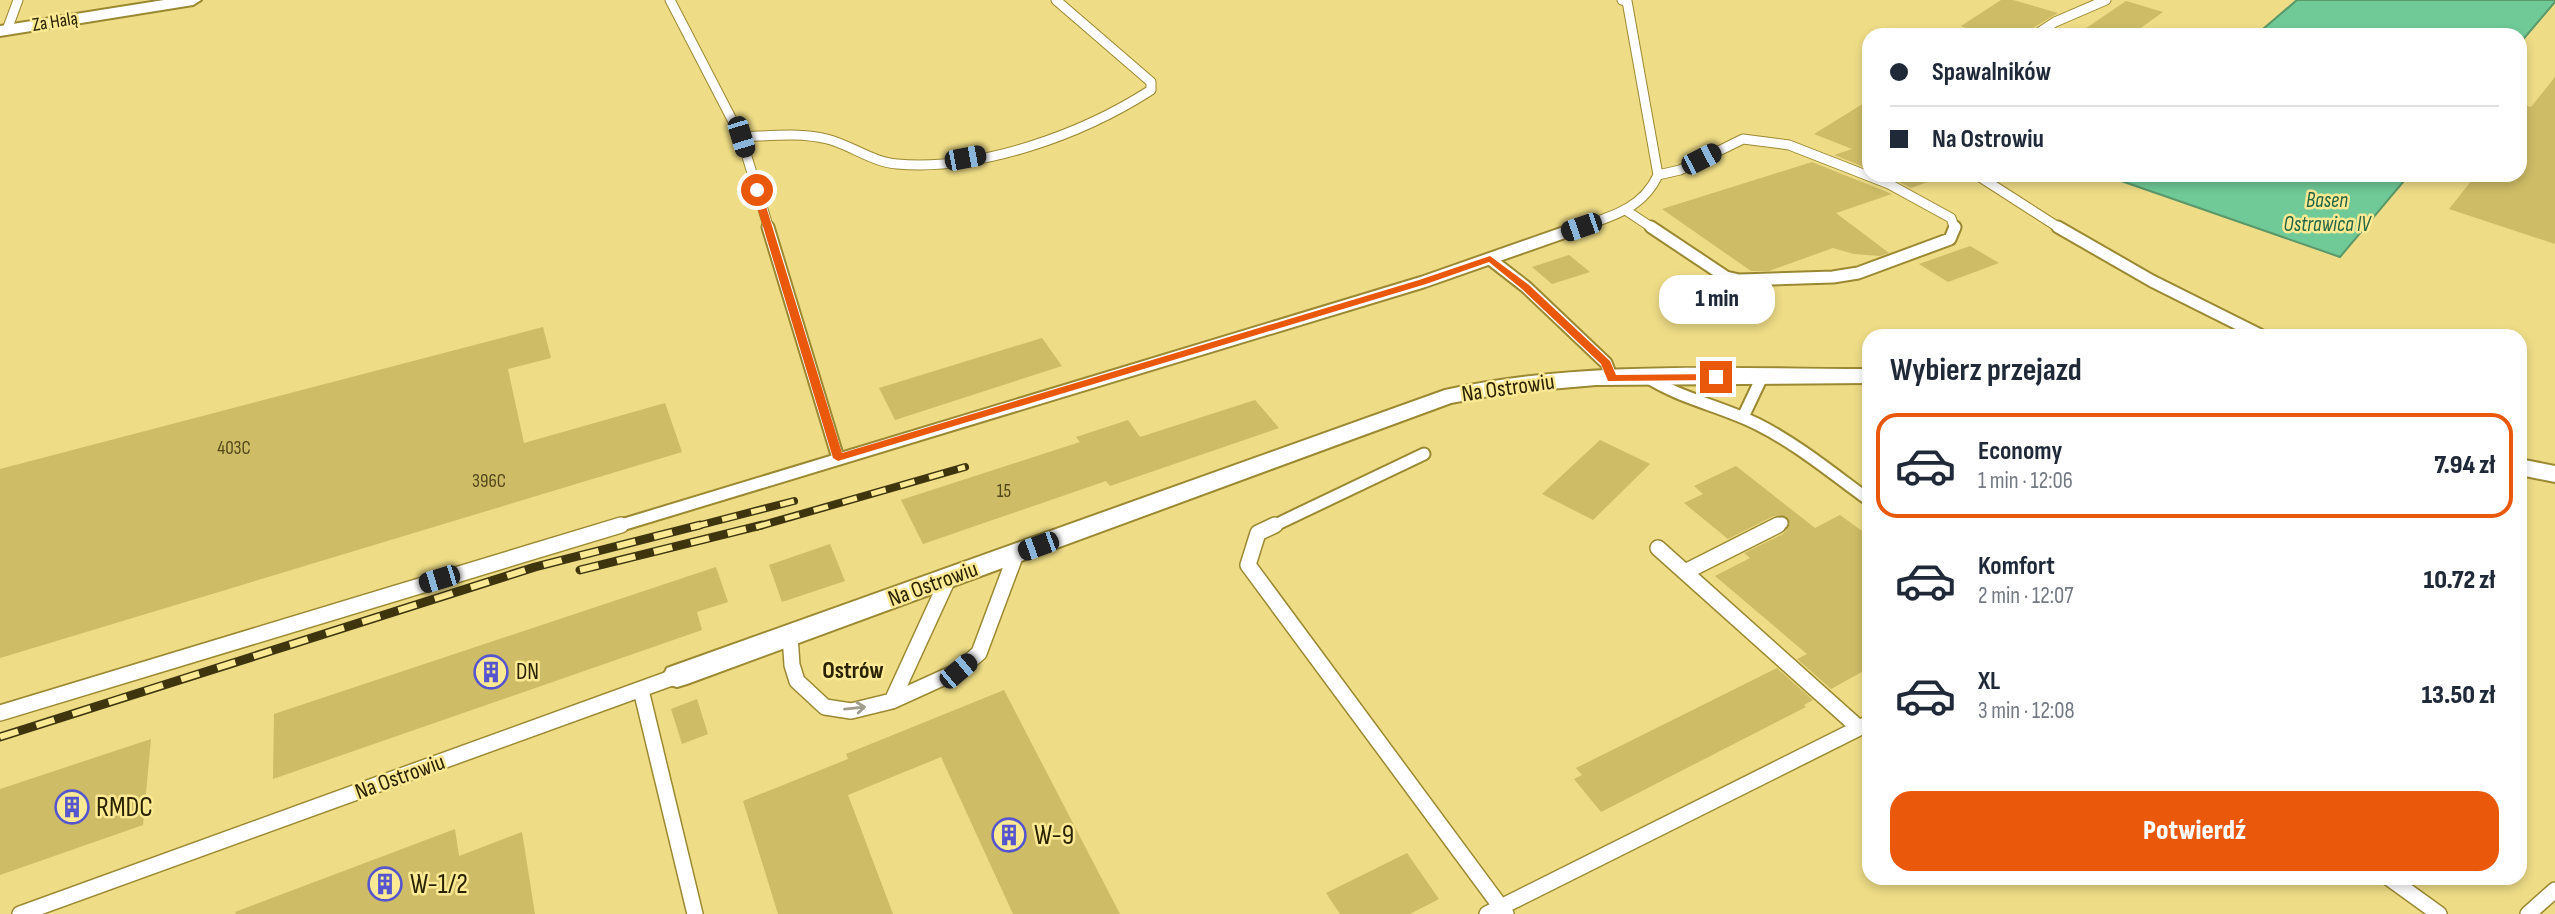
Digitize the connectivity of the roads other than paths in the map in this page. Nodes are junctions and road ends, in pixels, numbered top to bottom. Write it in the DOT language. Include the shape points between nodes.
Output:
graph roads {
  1 [pos="18,0"];
  2 [pos="193,0"];
  3 [pos="670,0"];
  4 [pos="1056,0"];
  5 [pos="2106,0"];
  6 [pos="1624,1"];
  7 [pos="2046,28"];
  8 [pos="4,31"];
  9 [pos="741,137"];
  10 [pos="1862,173"];
  11 [pos="1658,175"];
  12 [pos="1884,182"];
  13 [pos="1987,182"];
  14 [pos="1627,211"];
  15 [pos="1490,258"];
  16 [pos="2248,329"];
  17 [pos="1862,376"];
  18 [pos="1647,377"];
  19 [pos="1762,377"];
  20 [pos="1612,379"];
  21 [pos="1743,417"];
  22 [pos="1424,454"];
  23 [pos="838,458"];
  24 [pos="2527,468"];
  25 [pos="2555,474"];
  26 [pos="1862,495"];
  27 [pos="1782,523"];
  28 [pos="1658,548"];
  29 [pos="1016,554"];
  30 [pos="1685,572"];
  31 [pos="948,579"];
  32 [pos="790,636"];
  33 [pos="677,677"];
  34 [pos="641,690"];
  35 [pos="892,701"];
  36 [pos="0,713"];
  37 [pos="1862,723"];
  38 [pos="1862,726"];
  39 [pos="2399,885"];
  40 [pos="2555,890"];
  41 [pos="1498,912"];
  42 [pos="20,914"];
  43 [pos="695,914"];
  44 [pos="2439,914"];
  45 [pos="2528,914"];
  1 -- 8 [label="lane"];
  2 -- 8 [label="street, Za Halą"];
  3 -- 9 [label="lane"];
  4 -- 9 [label="lane" via="1152,82 1152,90 1076,130 1017,148 938,163 895,164 824,138"];
  5 -- 7 [label="lane"];
  6 -- 11 [label="lane"];
  9 -- 23 [label="lane"];
  10 -- 11 [label="lane" via="1789,145 1743,138 1680,170"];
  11 -- 14 [label="lane" via="1651,190"];
  12 -- 14 [label="lane" via="1951,218 1955,228 1950,239 1858,273 1833,277 1726,277"];
  13 -- 16 [label="lane" via="2152,282"];
  14 -- 15 [label="lane"];
  15 -- 20 [label="lane" via="1606,363"];
  15 -- 23 [label="lane"];
  17 -- 19 [label="street, Na Ostrowiu"];
  18 -- 19 [label="street, Na Ostrowiu"];
  18 -- 20 [label="street, Na Ostrowiu"];
  18 -- 21 [label="lane"];
  19 -- 21 [label="lane"];
  20 -- 29 [label="street, Na Ostrowiu" via="1483,387 1445,397"];
  21 -- 26 [label="lane" via="1785,440"];
  22 -- 41 [label="lane" via="1258,533 1248,565"];
  23 -- 36 [label="lane"];
  24 -- 25 [label="street"];
  27 -- 30 [label="lane"];
  28 -- 30 [label="lane"];
  29 -- 31 [label="street, Na Ostrowiu"];
  29 -- 35 [label="lane" via="979,653 958,671"];
  30 -- 37 [label="lane"];
  31 -- 32 [label="street, Na Ostrowiu"];
  31 -- 35 [label="lane"];
  32 -- 33 [label="street, Na Ostrowiu"];
  32 -- 35 [label="lane, one-way" via="797,681 825,707 850,711"];
  33 -- 34 [label="lane, Na Ostrowiu"];
  34 -- 42 [label="lane, Na Ostrowiu"];
  34 -- 43 [label="lane"];
  38 -- 41 [label="lane"];
  39 -- 44 [label="lane"];
  40 -- 45 [label="lane"];
}
